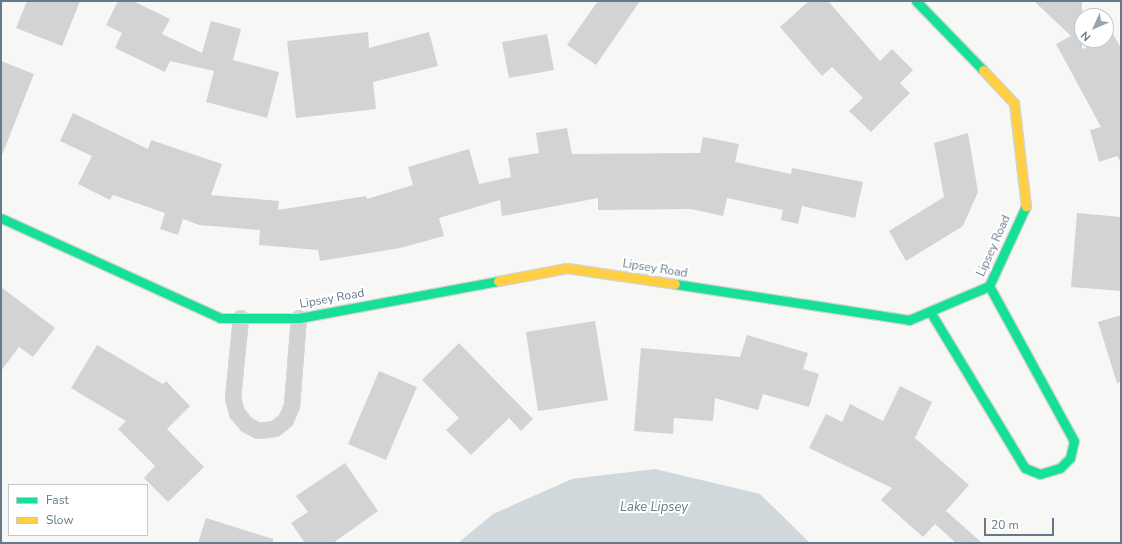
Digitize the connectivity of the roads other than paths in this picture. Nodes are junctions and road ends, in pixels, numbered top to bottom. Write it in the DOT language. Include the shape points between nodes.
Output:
graph roads {
  1 [pos="916,1"];
  2 [pos="1,218"];
  3 [pos="989,286"];
  4 [pos="931,313"];
  5 [pos="241,318"];
  6 [pos="299,318"];
  1 -- 3 [label="street, Lipsey Road" via="1014,103 1026,205"];
  2 -- 5 [label="street, Lipsey Road" via="220,318"];
  3 -- 4 [label="street, Lipsey Road"];
  3 -- 4 [label="street" via="1074,441 1070,458 1060,468 1040,474 1025,468"];
  4 -- 6 [label="street, Lipsey Road" via="910,320 567,268"];
  5 -- 6 [label="street, Lipsey Road"];
  5 -- 6 [label="lane" via="233,398 242,419 259,431 275,429 286,420 292,406"];
}
